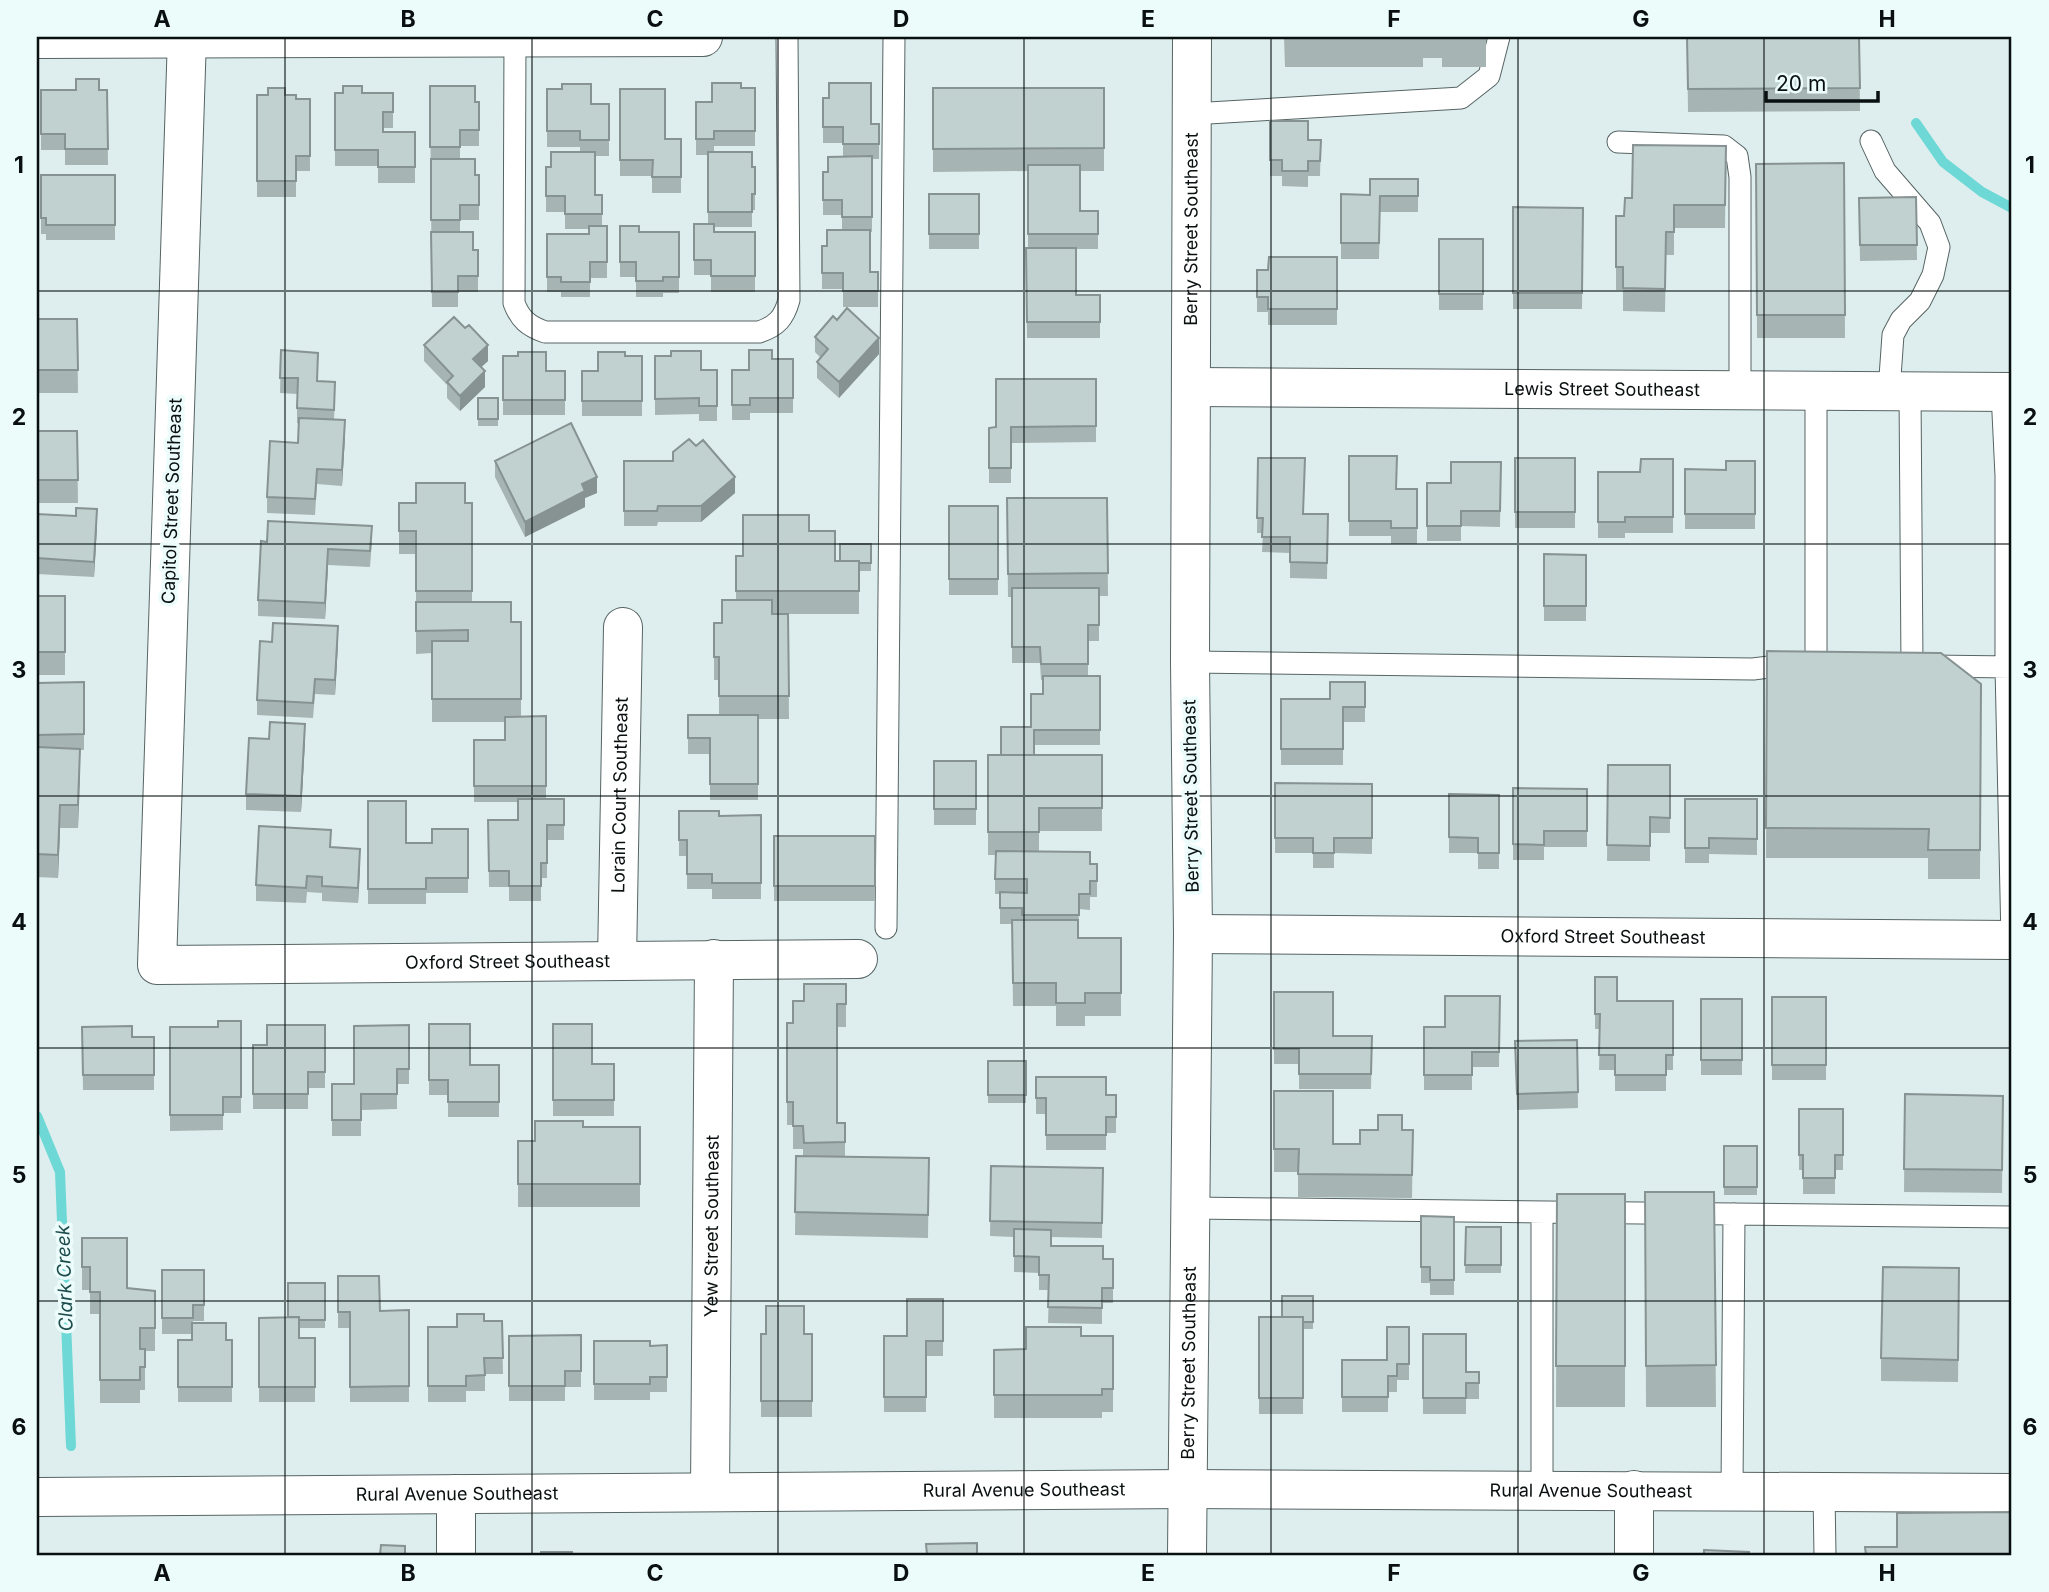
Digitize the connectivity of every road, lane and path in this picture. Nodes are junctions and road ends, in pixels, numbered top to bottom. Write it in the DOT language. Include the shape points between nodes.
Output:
graph roads {
  1 [pos="648,37"];
  2 [pos="703,37"];
  3 [pos="787,37"];
  4 [pos="894,37"];
  5 [pos="1192,37"];
  6 [pos="1499,37"];
  7 [pos="187,38"];
  8 [pos="514,38"];
  9 [pos="37,39"];
  10 [pos="1192,114"];
  11 [pos="1871,141"];
  12 [pos="1618,142"];
  13 [pos="1192,387"];
  14 [pos="1740,390"];
  15 [pos="1816,391"];
  16 [pos="1900,391"];
  17 [pos="2007,392"];
  18 [pos="623,627"];
  19 [pos="1190,662"];
  20 [pos="1885,666"];
  21 [pos="1912,666"];
  22 [pos="2009,667"];
  23 [pos="886,928"];
  24 [pos="1193,934"];
  25 [pos="2012,940"];
  26 [pos="715,959"];
  27 [pos="858,959"];
  28 [pos="617,961"];
  29 [pos="157,965"];
  30 [pos="1191,1208"];
  31 [pos="1542,1212"];
  32 [pos="1734,1214"];
  33 [pos="2012,1217"];
  34 [pos="1187,1489"];
  35 [pos="1542,1490"];
  36 [pos="1634,1490"];
  37 [pos="1732,1491"];
  38 [pos="710,1492"];
  39 [pos="1824,1492"];
  40 [pos="2012,1493"];
  41 [pos="456,1494"];
  42 [pos="37,1496"];
  43 [pos="456,1555"];
  44 [pos="1187,1555"];
  45 [pos="1634,1555"];
  46 [pos="1825,1555"];
  1 -- 2 [label="street"];
  1 -- 8 [label="street"];
  3 -- 8 [label="lane" via="789,300 785,315 774,327 759,332 545,332 519,316 514,303"];
  4 -- 23 [label="lane"];
  5 -- 10 [label="street, Berry Street Southeast"];
  6 -- 10 [label="lane" via="1489,76 1461,98"];
  7 -- 8 [label="street"];
  7 -- 9 [label="street"];
  7 -- 29 [label="street, Capitol Street Southeast"];
  10 -- 13 [label="street, Berry Street Southeast"];
  11 -- 16 [label="lane" via="1885,171 1930,223 1939,247 1933,275 1920,301 1900,320 1893,335"];
  12 -- 14 [label="lane" via="1724,146 1737,156"];
  13 -- 14 [label="street, Lewis Street Southeast"];
  13 -- 19 [label="street, Berry Street Southeast"];
  14 -- 15 [label="street, Lewis Street Southeast"];
  15 -- 16 [label="street, Lewis Street Southeast"];
  15 -- 19 [label="lane" via="1823,664 1753,668"];
  16 -- 17 [label="street, Lewis Street Southeast"];
  16 -- 21 [label="lane"];
  17 -- 22 [label="lane"];
  18 -- 28 [label="street, Lorain Court Southeast"];
  19 -- 24 [label="street, Berry Street Southeast"];
  20 -- 21 [label="lane"];
  21 -- 22 [label="lane"];
  22 -- 25 [label="lane"];
  24 -- 25 [label="street, Oxford Street Southeast"];
  24 -- 30 [label="street, Berry Street Southeast"];
  26 -- 27 [label="street, Oxford Street Southeast"];
  26 -- 28 [label="street, Oxford Street Southeast"];
  26 -- 38 [label="street, Yew Street Southeast"];
  28 -- 29 [label="street, Oxford Street Southeast"];
  30 -- 31 [label="lane"];
  30 -- 34 [label="street, Berry Street Southeast"];
  31 -- 32 [label="lane"];
  31 -- 35 [label="lane"];
  32 -- 33 [label="lane"];
  32 -- 37 [label="lane"];
  34 -- 35 [label="street, Rural Avenue Southeast"];
  34 -- 38 [label="street, Rural Avenue Southeast"];
  34 -- 44 [label="street, Berry Street Southeast"];
  35 -- 36 [label="street, Rural Avenue Southeast"];
  36 -- 37 [label="street, Rural Avenue Southeast"];
  36 -- 45 [label="street"];
  37 -- 39 [label="street, Rural Avenue Southeast"];
  38 -- 41 [label="street, Rural Avenue Southeast"];
  39 -- 40 [label="street, Rural Avenue Southeast"];
  39 -- 46 [label="lane"];
  41 -- 42 [label="street, Rural Avenue Southeast"];
  41 -- 43 [label="street"];
}
